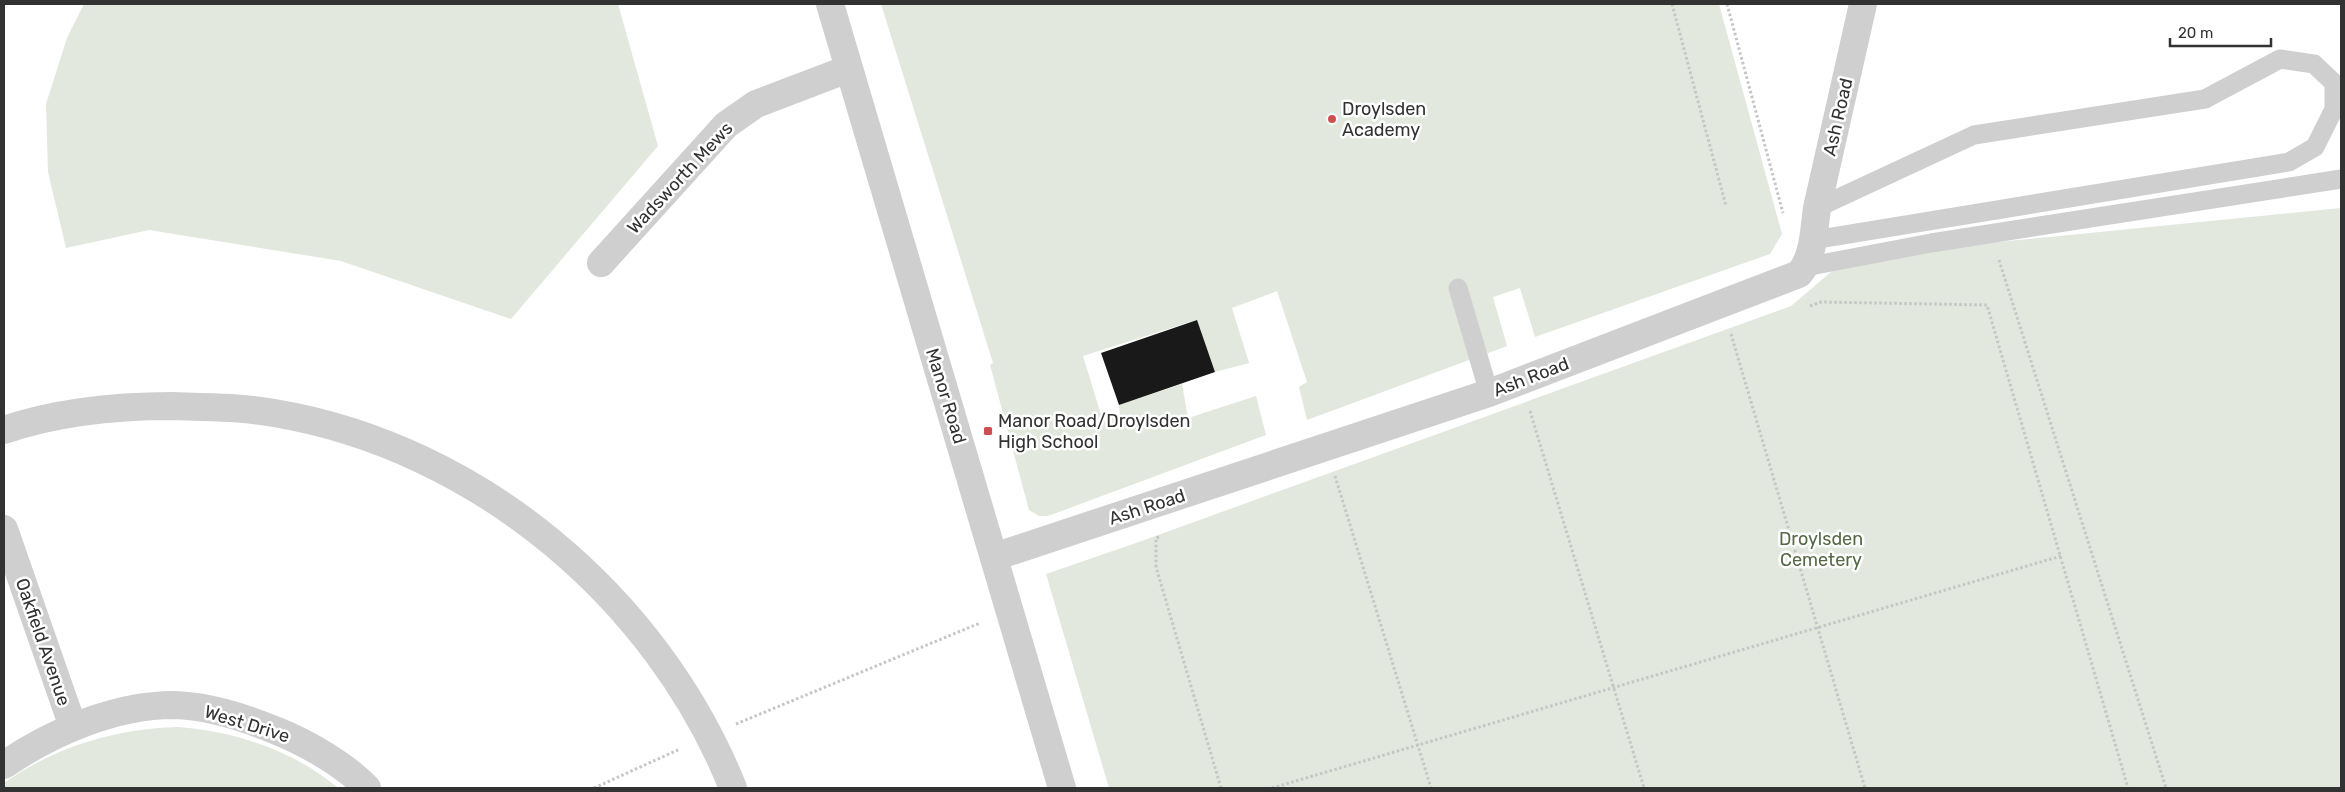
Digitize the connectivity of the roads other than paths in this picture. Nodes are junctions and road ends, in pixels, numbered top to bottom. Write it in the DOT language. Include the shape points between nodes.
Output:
graph roads {
  1 [pos="830,4"];
  2 [pos="1863,4"];
  3 [pos="848,68"];
  4 [pos="2341,179"];
  5 [pos="1817,208"];
  6 [pos="1813,240"];
  7 [pos="601,263"];
  8 [pos="1805,267"];
  9 [pos="1458,288"];
  10 [pos="1488,393"];
  11 [pos="4,430"];
  12 [pos="4,529"];
  13 [pos="994,557"];
  14 [pos="72,726"];
  15 [pos="4,765"];
  16 [pos="367,788"];
  17 [pos="734,788"];
  18 [pos="1062,788"];
  1 -- 3 [label="street, Manor Road"];
  2 -- 5 [label="street, Ash Road"];
  3 -- 7 [label="street, Wadsworth Mews" via="756,104 726,126"];
  3 -- 13 [label="street, Manor Road"];
  4 -- 8 [label="lane"];
  5 -- 6 [label="street, Ash Road"];
  5 -- 6 [label="lane" via="1974,135 2205,99 2280,59 2314,64 2334,84 2334,109 2315,147 2289,162"];
  6 -- 8 [label="street, Ash Road"];
  8 -- 10 [label="street, Ash Road" via="1799,274"];
  9 -- 10 [label="lane"];
  10 -- 13 [label="street, Ash Road"];
  11 -- 17 [label="street" via="66,415 135,406 274,412 340,428 397,449 465,481 511,511 620,606 668,667 710,735"];
  12 -- 14 [label="street, Oakfield Avenue"];
  13 -- 18 [label="street, Manor Road"];
  14 -- 15 [label="street, West Drive"];
  14 -- 16 [label="street, West Drive" via="143,708 175,705 212,710 299,740"];
}
